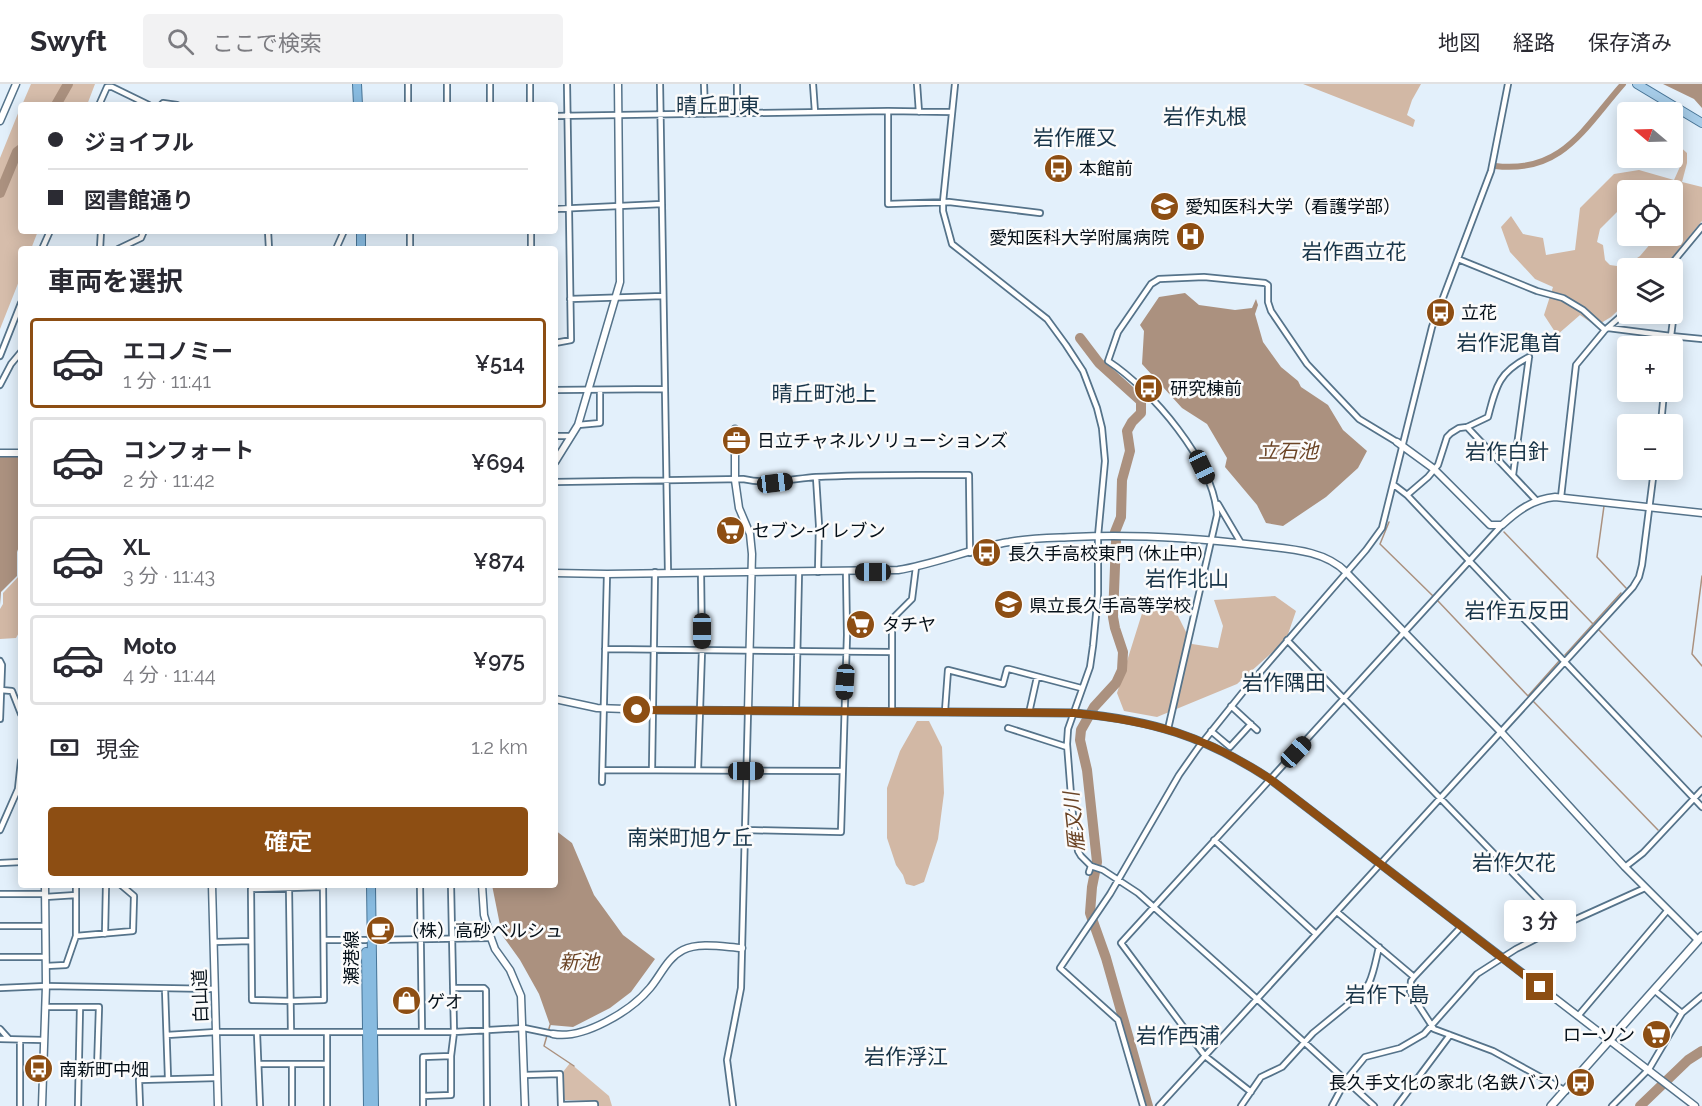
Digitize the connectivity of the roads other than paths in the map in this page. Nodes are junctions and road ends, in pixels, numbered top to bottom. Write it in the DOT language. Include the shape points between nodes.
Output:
graph roads {
  1 [pos="16,84"];
  2 [pos="357,84"];
  3 [pos="408,84"];
  4 [pos="447,84"];
  5 [pos="490,84"];
  6 [pos="530,84"];
  7 [pos="567,84"];
  8 [pos="618,84"];
  9 [pos="660,84"];
  10 [pos="704,84"];
  11 [pos="737,84"];
  12 [pos="813,84"];
  13 [pos="917,84"];
  14 [pos="955,84"];
  15 [pos="1508,84"];
  16 [pos="1637,84"];
  17 [pos="100,102"];
  18 [pos="143,102"];
  19 [pos="358,102"];
  20 [pos="408,102"];
  21 [pos="447,102"];
  22 [pos="490,102"];
  23 [pos="530,102"];
  24 [pos="888,111"];
  25 [pos="815,112"];
  26 [pos="919,112"];
  27 [pos="952,112"];
  28 [pos="737,113"];
  29 [pos="618,114"];
  30 [pos="661,114"];
  31 [pos="705,114"];
  32 [pos="558,116"];
  33 [pos="568,116"];
  34 [pos="0,121"];
  35 [pos="1702,123"];
  36 [pos="943,202"];
  37 [pos="662,204"];
  38 [pos="618,205"];
  39 [pos="569,207"];
  40 [pos="558,209"];
  41 [pos="1040,213"];
  42 [pos="1702,227"];
  43 [pos="143,234"];
  44 [pos="124,246"];
  45 [pos="1677,258"];
  46 [pos="1458,259"];
  47 [pos="663,296"];
  48 [pos="615,297"];
  49 [pos="570,299"];
  50 [pos="18,311"];
  51 [pos="1617,320"];
  52 [pos="1673,324"];
  53 [pos="1607,329"];
  54 [pos="1671,336"];
  55 [pos="1683,337"];
  56 [pos="1702,339"];
  57 [pos="558,342"];
  58 [pos="0,356"];
  59 [pos="18,356"];
  60 [pos="1087,380"];
  61 [pos="1080,382"];
  62 [pos="0,385"];
  63 [pos="664,389"];
  64 [pos="558,390"];
  65 [pos="587,390"];
  66 [pos="600,390"];
  67 [pos="578,424"];
  68 [pos="1467,427"];
  69 [pos="735,429"];
  70 [pos="558,436"];
  71 [pos="570,436"];
  72 [pos="1400,444"];
  73 [pos="0,453"];
  74 [pos="18,453"];
  75 [pos="558,457"];
  76 [pos="1434,469"];
  77 [pos="1513,475"];
  78 [pos="816,477"];
  79 [pos="665,480"];
  80 [pos="735,480"];
  81 [pos="1653,480"];
  82 [pos="558,482"];
  83 [pos="1394,484"];
  84 [pos="1407,495"];
  85 [pos="1561,496"];
  86 [pos="1536,500"];
  87 [pos="1216,501"];
  88 [pos="1650,507"];
  89 [pos="1702,513"];
  90 [pos="1502,525"];
  91 [pos="1098,536"];
  92 [pos="1212,540"];
  93 [pos="1241,543"];
  94 [pos="970,553"];
  95 [pos="1470,562"];
  96 [pos="916,567"];
  97 [pos="655,572"];
  98 [pos="750,572"];
  99 [pos="799,572"];
  100 [pos="818,572"];
  101 [pos="846,572"];
  102 [pos="1346,572"];
  103 [pos="558,573"];
  104 [pos="668,573"];
  105 [pos="701,573"];
  106 [pos="607,574"];
  107 [pos="1405,633"];
  108 [pos="1287,640"];
  109 [pos="605,648"];
  110 [pos="654,649"];
  111 [pos="702,650"];
  112 [pos="749,651"];
  113 [pos="796,651"];
  114 [pos="846,652"];
  115 [pos="891,652"];
  116 [pos="0,661"];
  117 [pos="1566,661"];
  118 [pos="1037,677"];
  119 [pos="1081,688"];
  120 [pos="1,690"];
  121 [pos="1345,699"];
  122 [pos="558,700"];
  123 [pos="18,706"];
  124 [pos="1231,706"];
  125 [pos="604,709"];
  126 [pos="653,710"];
  127 [pos="700,710"];
  128 [pos="748,711"];
  129 [pos="796,711"];
  130 [pos="843,711"];
  131 [pos="892,711"];
  132 [pos="945,711"];
  133 [pos="1029,713"];
  134 [pos="1074,713"];
  135 [pos="0,718"];
  136 [pos="1251,724"];
  137 [pos="1008,728"];
  138 [pos="1168,729"];
  139 [pos="1257,730"];
  140 [pos="1211,731"];
  141 [pos="1501,732"];
  142 [pos="1202,742"];
  143 [pos="1067,747"];
  144 [pos="603,770"];
  145 [pos="652,770"];
  146 [pos="698,770"];
  147 [pos="746,771"];
  148 [pos="842,771"];
  149 [pos="1270,779"];
  150 [pos="602,782"];
  151 [pos="18,789"];
  152 [pos="1702,790"];
  153 [pos="1441,798"];
  154 [pos="1694,799"];
  155 [pos="1702,807"];
  156 [pos="0,830"];
  157 [pos="745,830"];
  158 [pos="1214,840"];
  159 [pos="18,862"];
  160 [pos="0,863"];
  161 [pos="1381,864"];
  162 [pos="1625,867"];
  163 [pos="1119,879"];
  164 [pos="45,888"];
  165 [pos="76,888"];
  166 [pos="105,888"];
  167 [pos="125,888"];
  168 [pos="212,888"];
  169 [pos="300,888"];
  170 [pos="323,888"];
  171 [pos="366,888"];
  172 [pos="371,888"];
  173 [pos="420,888"];
  174 [pos="451,888"];
  175 [pos="482,888"];
  176 [pos="1645,888"];
  177 [pos="289,889"];
  178 [pos="0,894"];
  179 [pos="45,895"];
  180 [pos="76,895"];
  181 [pos="1154,907"];
  182 [pos="1667,911"];
  183 [pos="1337,912"];
  184 [pos="1563,925"];
  185 [pos="0,926"];
  186 [pos="45,926"];
  187 [pos="1461,927"];
  188 [pos="105,934"];
  189 [pos="1316,934"];
  190 [pos="76,936"];
  191 [pos="452,938"];
  192 [pos="491,938"];
  193 [pos="421,939"];
  194 [pos="324,940"];
  195 [pos="369,940"];
  196 [pos="1701,940"];
  197 [pos="251,941"];
  198 [pos="214,942"];
  199 [pos="1379,947"];
  200 [pos="742,948"];
  201 [pos="0,957"];
  202 [pos="46,957"];
  203 [pos="1504,958"];
  204 [pos="46,966"];
  205 [pos="1414,977"];
  206 [pos="46,986"];
  207 [pos="0,988"];
  208 [pos="453,988"];
  209 [pos="165,989"];
  210 [pos="215,989"];
  211 [pos="1654,990"];
  212 [pos="1702,996"];
  213 [pos="1257,999"];
  214 [pos="291,1002"];
  215 [pos="45,1007"];
  216 [pos="80,1007"];
  217 [pos="1682,1013"];
  218 [pos="1578,1016"];
  219 [pos="1432,1026"];
  220 [pos="524,1028"];
  221 [pos="0,1029"];
  222 [pos="486,1030"];
  223 [pos="422,1031"];
  224 [pos="216,1032"];
  225 [pos="291,1032"];
  226 [pos="327,1032"];
  227 [pos="369,1032"];
  228 [pos="454,1032"];
  229 [pos="257,1033"];
  230 [pos="553,1034"];
  231 [pos="167,1035"];
  232 [pos="1450,1035"];
  233 [pos="0,1039"];
  234 [pos="9,1039"];
  235 [pos="20,1040"];
  236 [pos="44,1040"];
  237 [pos="1611,1040"];
  238 [pos="1305,1042"];
  239 [pos="451,1056"];
  240 [pos="1205,1056"];
  241 [pos="259,1064"];
  242 [pos="292,1064"];
  243 [pos="327,1064"];
  244 [pos="1649,1069"];
  245 [pos="78,1070"];
  246 [pos="524,1075"];
  247 [pos="168,1078"];
  248 [pos="217,1078"];
  249 [pos="1346,1080"];
  250 [pos="1566,1090"];
  251 [pos="1251,1092"];
  252 [pos="423,1096"];
  253 [pos="561,1105"];
  254 [pos="20,1106"];
  255 [pos="42,1106"];
  256 [pos="78,1106"];
  257 [pos="140,1106"];
  258 [pos="218,1106"];
  259 [pos="260,1106"];
  260 [pos="292,1106"];
  261 [pos="327,1106"];
  262 [pos="368,1106"];
  263 [pos="374,1106"];
  264 [pos="423,1106"];
  265 [pos="487,1106"];
  266 [pos="525,1106"];
  267 [pos="595,1106"];
  268 [pos="733,1106"];
  269 [pos="1143,1106"];
  270 [pos="1159,1106"];
  271 [pos="1241,1106"];
  272 [pos="1332,1106"];
  273 [pos="1374,1106"];
  274 [pos="1397,1106"];
  275 [pos="1551,1106"];
  276 [pos="1612,1106"];
  277 [pos="1695,1106"];
  1 -- 34 [label="street"];
  2 -- 19 [label="highway"];
  3 -- 20 [label="street"];
  4 -- 21 [label="street"];
  5 -- 22 [label="street"];
  6 -- 23 [label="street"];
  7 -- 33 [label="street"];
  8 -- 29 [label="street"];
  9 -- 30 [label="street"];
  10 -- 31 [label="street"];
  11 -- 28 [label="street"];
  12 -- 25 [label="street"];
  13 -- 26 [label="street"];
  14 -- 27 [label="street"];
  15 -- 46 [label="street" via="1491,171"];
  16 -- 35 [label="main road"];
  17 -- 18 [label="street" via="107,87"];
  24 -- 25 [label="street"];
  24 -- 26 [label="street"];
  24 -- 36 [label="street" via="888,204"];
  25 -- 28 [label="street"];
  26 -- 27 [label="street"];
  27 -- 36 [label="street"];
  28 -- 31 [label="street"];
  29 -- 30 [label="street"];
  29 -- 33 [label="street"];
  29 -- 38 [label="street"];
  30 -- 31 [label="street"];
  30 -- 37 [label="street"];
  32 -- 33 [label="street"];
  33 -- 39 [label="street"];
  36 -- 41 [label="street"];
  36 -- 60 [label="street" via="952,244 1047,320"];
  37 -- 38 [label="street"];
  37 -- 47 [label="street"];
  38 -- 39 [label="street"];
  38 -- 48 [label="street" via="620,282"];
  39 -- 40 [label="street"];
  39 -- 49 [label="street"];
  42 -- 45 [label="street"];
  43 -- 44 [label="street"];
  46 -- 53 [label="street" via="1563,298"];
  46 -- 72 [label="street" via="1432,327"];
  47 -- 48 [label="street"];
  47 -- 63 [label="street"];
  48 -- 49 [label="street"];
  48 -- 65 [label="street"];
  49 -- 57 [label="street" via="571,340"];
  50 -- 58 [label="street"];
  51 -- 53 [label="street"];
  52 -- 54 [label="street"];
  53 -- 54 [label="street"];
  53 -- 85 [label="street" via="1576,365"];
  55 -- 56 [label="street"];
  59 -- 62 [label="street"];
  60 -- 61 [label="street"];
  60 -- 91 [label="street" via="1099,418 1106,461"];
  63 -- 66 [label="street"];
  63 -- 79 [label="street"];
  64 -- 65 [label="street"];
  65 -- 66 [label="street"];
  65 -- 67 [label="street"];
  66 -- 67 [label="street" via="600,423"];
  67 -- 71 [label="street"];
  68 -- 76 [label="street" via="1446,437"];
  68 -- 77 [label="street"];
  68 -- 77 [label="street" via="1488,417 1499,380 1529,357"];
  69 -- 80 [label="street"];
  70 -- 71 [label="street"];
  71 -- 75 [label="street"];
  72 -- 76 [label="street"];
  72 -- 83 [label="street"];
  72 -- 87 [label="street" via="1359,419 1307,364 1271,311 1268,285 1204,277 1159,279 1151,284 1118,332 1108,361 1147,395 1182,434"];
  73 -- 74 [label="street"];
  76 -- 84 [label="street"];
  76 -- 90 [label="street" via="1484,521"];
  77 -- 86 [label="street"];
  78 -- 80 [label="street" via="775,483"];
  78 -- 94 [label="street" via="969,475"];
  78 -- 100 [label="street"];
  79 -- 80 [label="street"];
  79 -- 82 [label="street"];
  79 -- 104 [label="street"];
  80 -- 98 [label="street" via="739,507 750,534"];
  81 -- 88 [label="street"];
  83 -- 84 [label="street"];
  83 -- 102 [label="street" via="1379,534"];
  84 -- 95 [label="street"];
  85 -- 86 [label="street"];
  85 -- 88 [label="street"];
  86 -- 90 [label="street"];
  87 -- 92 [label="street"];
  87 -- 93 [label="street"];
  88 -- 89 [label="street"];
  88 -- 117 [label="street" via="1639,577"];
  90 -- 95 [label="street"];
  91 -- 92 [label="street"];
  91 -- 94 [label="street" via="1006,542"];
  91 -- 119 [label="street" via="1093,646"];
  92 -- 93 [label="street"];
  92 -- 138 [label="street"];
  93 -- 102 [label="street" via="1293,549 1330,561"];
  94 -- 96 [label="street"];
  95 -- 107 [label="street"];
  95 -- 117 [label="street"];
  96 -- 101 [label="street"];
  96 -- 115 [label="street" via="912,599 892,619"];
  97 -- 104 [label="street"];
  97 -- 106 [label="street"];
  97 -- 110 [label="street"];
  98 -- 99 [label="street"];
  98 -- 105 [label="street"];
  98 -- 112 [label="street"];
  99 -- 100 [label="street"];
  99 -- 113 [label="street"];
  100 -- 101 [label="street"];
  101 -- 114 [label="street"];
  102 -- 107 [label="street"];
  102 -- 108 [label="street"];
  103 -- 106 [label="street"];
  104 -- 105 [label="street"];
  105 -- 111 [label="street"];
  106 -- 109 [label="street"];
  107 -- 121 [label="street"];
  107 -- 141 [label="street"];
  108 -- 121 [label="street"];
  108 -- 124 [label="street"];
  109 -- 110 [label="street"];
  109 -- 125 [label="street"];
  110 -- 111 [label="street"];
  110 -- 126 [label="street"];
  111 -- 112 [label="street"];
  111 -- 127 [label="street"];
  112 -- 113 [label="street"];
  112 -- 128 [label="street"];
  113 -- 114 [label="street"];
  113 -- 129 [label="street"];
  114 -- 115 [label="street"];
  114 -- 130 [label="street"];
  115 -- 131 [label="street"];
  116 -- 120 [label="street"];
  117 -- 141 [label="street"];
  117 -- 154 [label="street"];
  118 -- 119 [label="street"];
  118 -- 132 [label="street" via="1007,669 1003,684 948,670"];
  118 -- 133 [label="street"];
  119 -- 134 [label="street"];
  120 -- 123 [label="street" via="12,691"];
  120 -- 135 [label="street"];
  121 -- 149 [label="street"];
  121 -- 153 [label="street"];
  122 -- 125 [label="street"];
  124 -- 136 [label="street"];
  124 -- 140 [label="street"];
  125 -- 126 [label="street"];
  125 -- 144 [label="street"];
  126 -- 127 [label="street"];
  126 -- 145 [label="street"];
  127 -- 128 [label="street"];
  127 -- 146 [label="street"];
  128 -- 129 [label="street"];
  128 -- 147 [label="street"];
  129 -- 130 [label="street"];
  130 -- 131 [label="street"];
  130 -- 148 [label="street"];
  131 -- 132 [label="street"];
  132 -- 133 [label="street"];
  133 -- 134 [label="street"];
  134 -- 138 [label="street"];
  134 -- 143 [label="street"];
  136 -- 139 [label="street"];
  136 -- 140 [label="street" via="1230,747"];
  137 -- 143 [label="street"];
  138 -- 142 [label="street"];
  140 -- 142 [label="street"];
  141 -- 153 [label="street"];
  141 -- 162 [label="street"];
  142 -- 149 [label="street"];
  142 -- 163 [label="street"];
  143 -- 163 [label="street" via="1078,851 1091,868"];
  144 -- 145 [label="street"];
  144 -- 150 [label="street"];
  145 -- 146 [label="street"];
  146 -- 147 [label="street"];
  147 -- 148 [label="street"];
  147 -- 157 [label="street"];
  148 -- 157 [label="street" via="841,832"];
  149 -- 158 [label="street"];
  149 -- 161 [label="street"];
  151 -- 156 [label="street"];
  152 -- 154 [label="street"];
  153 -- 161 [label="street"];
  153 -- 184 [label="street"];
  154 -- 155 [label="street"];
  154 -- 162 [label="street"];
  157 -- 200 [label="street"];
  158 -- 181 [label="street"];
  158 -- 189 [label="street"];
  159 -- 160 [label="street"];
  161 -- 183 [label="street"];
  161 -- 187 [label="street"];
  162 -- 176 [label="street"];
  163 -- 181 [label="street"];
  163 -- 269 [label="street" via="1060,968 1118,1020"];
  164 -- 179 [label="street"];
  165 -- 180 [label="street"];
  166 -- 188 [label="street"];
  167 -- 188 [label="street" via="134,896 134,931"];
  168 -- 198 [label="street, 白山道"];
  169 -- 177 [label="street"];
  170 -- 194 [label="street"];
  171 -- 195 [label="highway, 瀬港線"];
  172 -- 195 [label="highway, 瀬港線"];
  173 -- 193 [label="street"];
  174 -- 191 [label="street"];
  175 -- 192 [label="street"];
  176 -- 182 [label="street"];
  176 -- 184 [label="street"];
  177 -- 197 [label="street" via="250,889"];
  177 -- 214 [label="street"];
  178 -- 179 [label="street"];
  179 -- 180 [label="street"];
  179 -- 186 [label="street"];
  180 -- 190 [label="street"];
  181 -- 213 [label="street"];
  181 -- 240 [label="street" via="1121,943"];
  182 -- 196 [label="street"];
  182 -- 218 [label="street"];
  183 -- 189 [label="street"];
  183 -- 199 [label="street"];
  184 -- 203 [label="street"];
  185 -- 186 [label="street"];
  186 -- 202 [label="street"];
  187 -- 203 [label="street"];
  187 -- 205 [label="street"];
  188 -- 190 [label="street"];
  189 -- 213 [label="street"];
  190 -- 204 [label="street" via="66,965"];
  191 -- 192 [label="street"];
  191 -- 193 [label="street"];
  191 -- 208 [label="street"];
  192 -- 220 [label="street" via="521,996"];
  193 -- 195 [label="street"];
  193 -- 223 [label="street"];
  194 -- 195 [label="street"];
  194 -- 214 [label="street" via="324,1000"];
  195 -- 227 [label="highway, 瀬港線"];
  196 -- 211 [label="main road"];
  197 -- 198 [label="street"];
  197 -- 214 [label="street" via="252,1000"];
  198 -- 210 [label="street, 白山道"];
  199 -- 205 [label="street"];
  199 -- 238 [label="street" via="1371,981 1358,999"];
  200 -- 230 [label="street" via="702,946 684,950 671,958 647,992 626,1011 579,1033"];
  200 -- 268 [label="street" via="741,988 727,1060"];
  201 -- 202 [label="street"];
  202 -- 204 [label="street"];
  203 -- 218 [label="street"];
  203 -- 219 [label="street" via="1472,979"];
  204 -- 206 [label="street"];
  205 -- 219 [label="street" via="1410,992"];
  206 -- 207 [label="street"];
  206 -- 209 [label="street"];
  206 -- 215 [label="street"];
  208 -- 222 [label="street" via="486,990"];
  208 -- 228 [label="street"];
  209 -- 210 [label="street"];
  209 -- 231 [label="street"];
  210 -- 224 [label="street, 白山道"];
  211 -- 217 [label="street"];
  211 -- 237 [label="main road"];
  212 -- 217 [label="street"];
  213 -- 238 [label="street"];
  213 -- 240 [label="street"];
  214 -- 225 [label="street"];
  215 -- 216 [label="street"];
  215 -- 236 [label="street"];
  216 -- 245 [label="street"];
  216 -- 245 [label="street" via="99,1007 98,1049 97,1070"];
  217 -- 244 [label="street"];
  218 -- 237 [label="street"];
  219 -- 232 [label="street"];
  219 -- 249 [label="street" via="1408,1045 1365,1058"];
  220 -- 222 [label="street"];
  220 -- 230 [label="street"];
  220 -- 246 [label="street"];
  221 -- 234 [label="street"];
  222 -- 228 [label="street"];
  222 -- 265 [label="street"];
  223 -- 227 [label="street"];
  223 -- 228 [label="street"];
  224 -- 229 [label="street"];
  224 -- 231 [label="street"];
  224 -- 248 [label="street, 白山道"];
  225 -- 226 [label="street"];
  225 -- 229 [label="street"];
  226 -- 227 [label="street"];
  226 -- 243 [label="street"];
  227 -- 262 [label="highway"];
  227 -- 263 [label="highway"];
  228 -- 239 [label="street"];
  229 -- 241 [label="street"];
  231 -- 247 [label="street"];
  232 -- 250 [label="street" via="1493,1051"];
  232 -- 274 [label="street"];
  233 -- 234 [label="street"];
  234 -- 235 [label="street"];
  235 -- 236 [label="street"];
  235 -- 254 [label="street"];
  236 -- 255 [label="street"];
  237 -- 244 [label="street"];
  237 -- 250 [label="main road"];
  238 -- 249 [label="street"];
  238 -- 251 [label="street" via="1282,1067 1261,1077"];
  239 -- 252 [label="street" via="423,1057"];
  239 -- 252 [label="street" via="452,1095"];
  240 -- 251 [label="street"];
  240 -- 270 [label="street"];
  241 -- 242 [label="street"];
  241 -- 259 [label="street"];
  242 -- 243 [label="street"];
  242 -- 260 [label="street"];
  243 -- 261 [label="street"];
  244 -- 276 [label="street"];
  244 -- 277 [label="street"];
  245 -- 256 [label="street"];
  246 -- 253 [label="street" via="560,1074"];
  246 -- 266 [label="street"];
  247 -- 248 [label="street"];
  247 -- 257 [label="street" via="139,1080"];
  248 -- 258 [label="street, 白山道"];
  249 -- 272 [label="street"];
  249 -- 273 [label="street"];
  250 -- 275 [label="main road"];
  251 -- 271 [label="street"];
  252 -- 264 [label="street"];
  253 -- 267 [label="street"];
}
